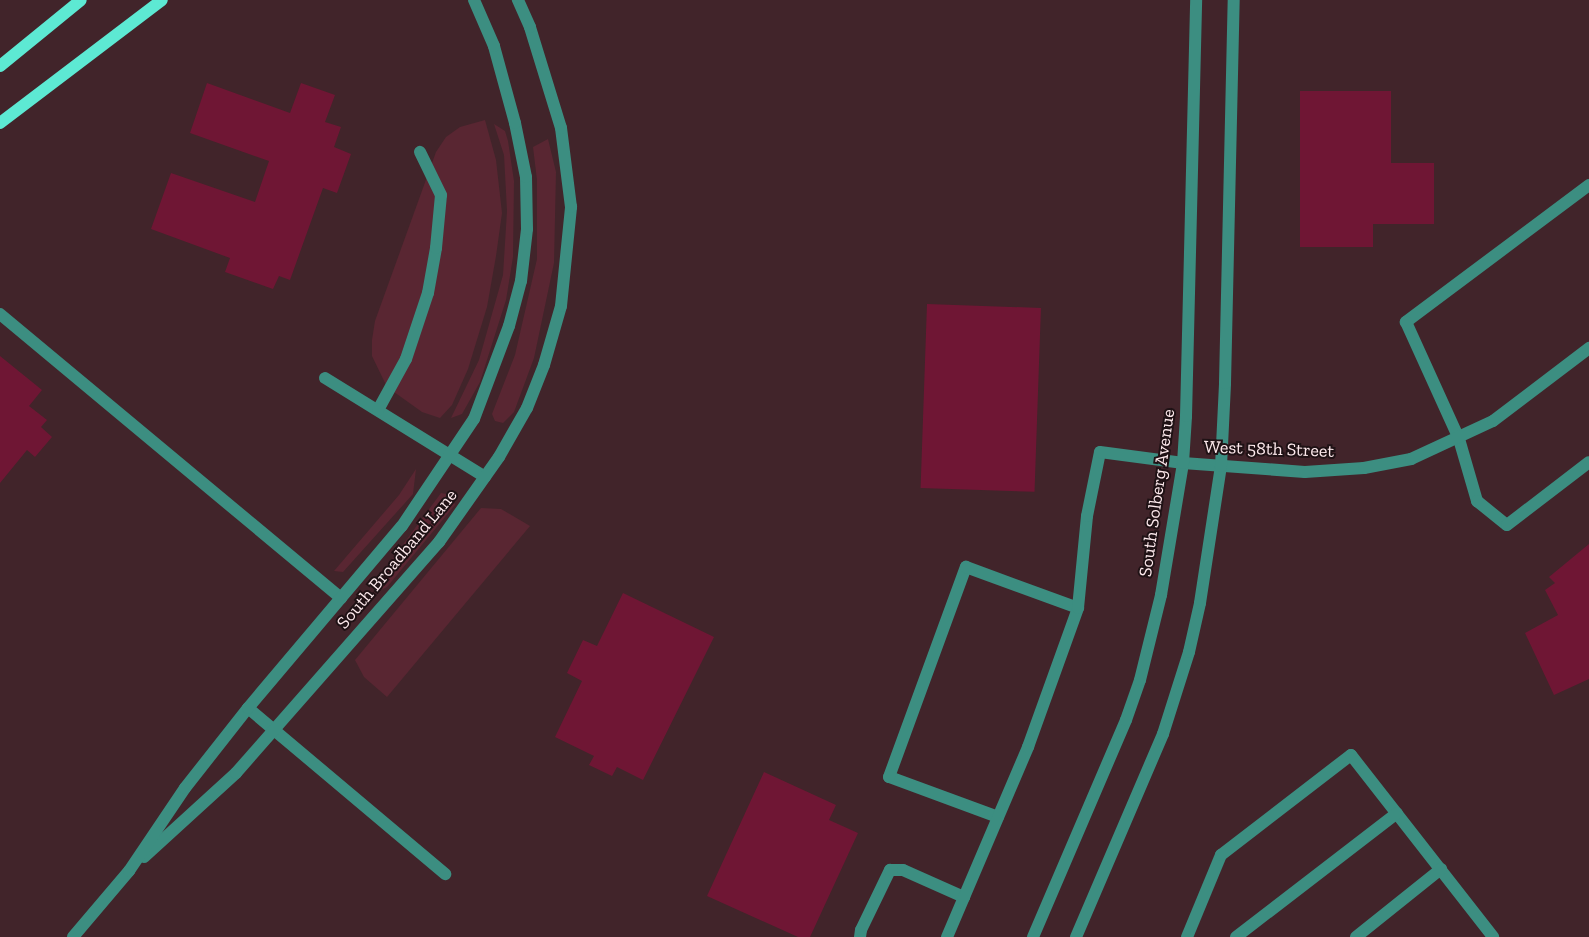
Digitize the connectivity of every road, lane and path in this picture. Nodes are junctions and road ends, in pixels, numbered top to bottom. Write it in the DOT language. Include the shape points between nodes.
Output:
graph roads {
  1 [pos="81,0"];
  2 [pos="162,0"];
  3 [pos="474,0"];
  4 [pos="518,0"];
  5 [pos="1196,0"];
  6 [pos="1234,0"];
  7 [pos="0,66"];
  8 [pos="0,122"];
  9 [pos="420,152"];
  10 [pos="1589,185"];
  11 [pos="0,314"];
  12 [pos="1589,348"];
  13 [pos="324,378"];
  14 [pos="378,410"];
  15 [pos="1459,439"];
  16 [pos="452,455"];
  17 [pos="1589,462"];
  18 [pos="1182,463"];
  19 [pos="1221,466"];
  20 [pos="485,477"];
  21 [pos="341,598"];
  22 [pos="1078,608"];
  23 [pos="248,708"];
  24 [pos="274,730"];
  25 [pos="1397,813"];
  26 [pos="998,817"];
  27 [pos="129,870"];
  28 [pos="1441,870"];
  29 [pos="445,874"];
  30 [pos="964,897"];
  31 [pos="1486,935"];
  32 [pos="73,937"];
  33 [pos="860,937"];
  34 [pos="947,937"];
  35 [pos="1033,937"];
  36 [pos="1076,937"];
  37 [pos="1187,937"];
  38 [pos="1236,937"];
  39 [pos="1356,937"];
  1 -- 7 [label="main road"];
  2 -- 8 [label="main road"];
  3 -- 16 [label="street, South Broadband Lane" via="494,46 515,123 526,177 527,229 521,281 495,369 474,419"];
  4 -- 20 [label="street, South Broadband Lane" via="530,27 561,128 571,207 561,306 544,365 527,408"];
  5 -- 18 [label="street, South Solberg Avenue" via="1186,416"];
  6 -- 19 [label="street"];
  9 -- 14 [label="street" via="441,195 436,248 428,293 406,359"];
  10 -- 15 [label="street" via="1406,322"];
  11 -- 21 [label="street"];
  12 -- 15 [label="street, West 58th Street" via="1493,421"];
  13 -- 14 [label="street"];
  14 -- 16 [label="street"];
  15 -- 17 [label="street" via="1477,501 1507,525"];
  15 -- 19 [label="street, West 58th Street" via="1410,459 1364,468 1305,472"];
  16 -- 20 [label="street"];
  16 -- 21 [label="street, South Broadband Lane" via="402,526"];
  18 -- 19 [label="street, West 58th Street"];
  18 -- 22 [label="street, West 58th Street" via="1100,452 1087,516"];
  18 -- 35 [label="street, South Solberg Avenue" via="1161,595 1140,680 1102,783"];
  19 -- 36 [label="street" via="1200,603 1178,692 1138,798"];
  20 -- 24 [label="street, South Broadband Lane" via="439,542"];
  21 -- 23 [label="street, South Broadband Lane"];
  22 -- 26 [label="street" via="1028,747"];
  22 -- 26 [label="street" via="966,567 889,778"];
  23 -- 24 [label="street"];
  23 -- 27 [label="street, South Broadband Lane" via="185,788"];
  24 -- 27 [label="street, South Broadband Lane" via="236,773"];
  24 -- 29 [label="street"];
  25 -- 28 [label="street"];
  25 -- 37 [label="street" via="1351,755 1221,855"];
  25 -- 38 [label="street"];
  26 -- 30 [label="street"];
  27 -- 32 [label="street, South Broadband Lane"];
  28 -- 31 [label="street"];
  28 -- 39 [label="street"];
  30 -- 33 [label="street" via="903,870 890,870"];
  30 -- 34 [label="street"];
}
